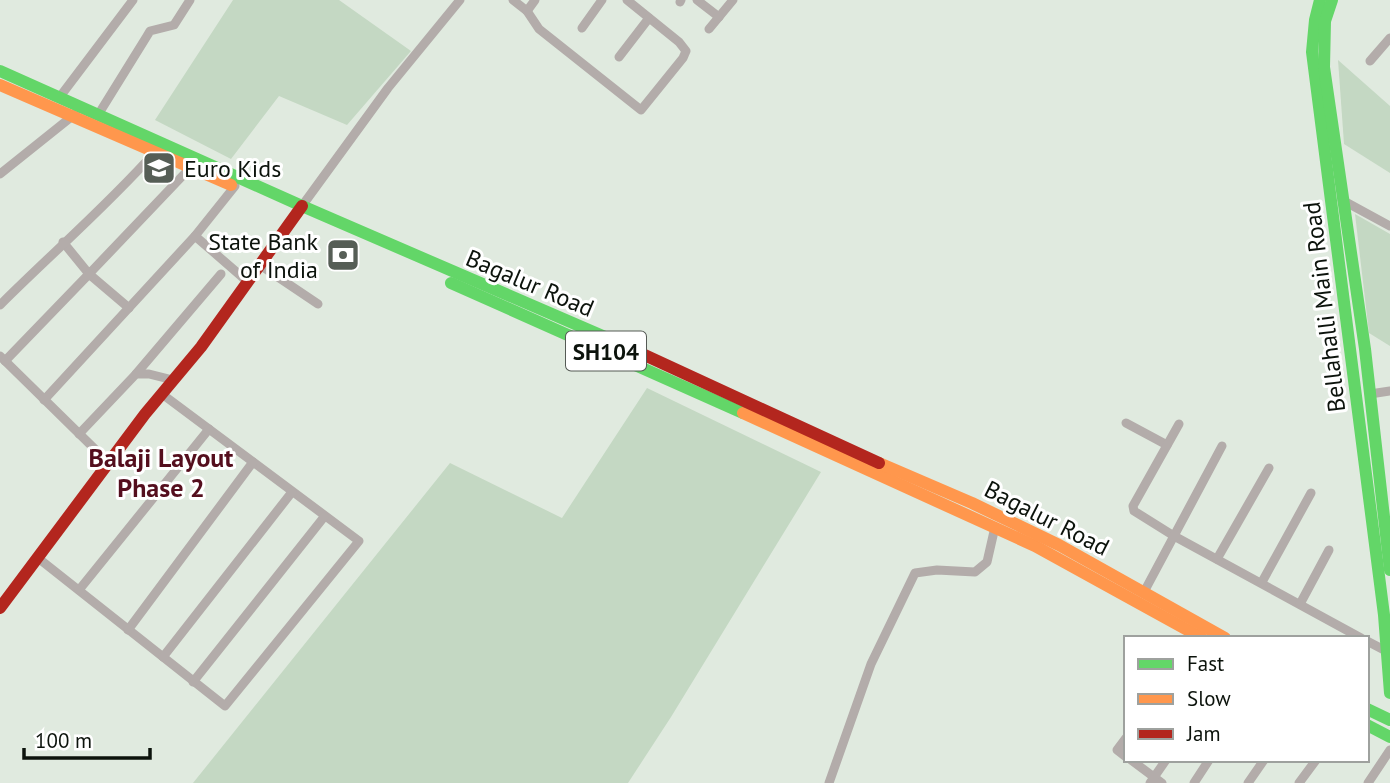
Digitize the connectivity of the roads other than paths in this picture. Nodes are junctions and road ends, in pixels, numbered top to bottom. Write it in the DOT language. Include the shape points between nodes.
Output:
graph roads {
  1 [pos="133,0"];
  2 [pos="190,0"];
  3 [pos="460,0"];
  4 [pos="513,0"];
  5 [pos="535,0"];
  6 [pos="602,0"];
  7 [pos="627,0"];
  8 [pos="697,0"];
  9 [pos="733,0"];
  10 [pos="1320,0"];
  11 [pos="1332,0"];
  12 [pos="527,11"];
  13 [pos="719,17"];
  14 [pos="649,18"];
  15 [pos="582,28"];
  16 [pos="709,29"];
  17 [pos="1390,38"];
  18 [pos="619,57"];
  19 [pos="1370,61"];
  20 [pos="0,71"];
  21 [pos="0,85"];
  22 [pos="59,97"];
  23 [pos="76,111"];
  24 [pos="99,115"];
  25 [pos="155,152"];
  26 [pos="190,168"];
  27 [pos="0,174"];
  28 [pos="235,186"];
  29 [pos="1331,193"];
  30 [pos="1344,201"];
  31 [pos="299,210"];
  32 [pos="1390,226"];
  33 [pos="195,236"];
  34 [pos="63,242"];
  35 [pos="260,265"];
  36 [pos="89,274"];
  37 [pos="221,274"];
  38 [pos="248,282"];
  39 [pos="318,304"];
  40 [pos="0,305"];
  41 [pos="129,308"];
  42 [pos="623,352"];
  43 [pos="3,359"];
  44 [pos="135,374"];
  45 [pos="173,380"];
  46 [pos="1390,390"];
  47 [pos="162,394"];
  48 [pos="1370,394"];
  49 [pos="44,400"];
  50 [pos="1126,423"];
  51 [pos="1178,424"];
  52 [pos="209,429"];
  53 [pos="79,434"];
  54 [pos="1167,444"];
  55 [pos="1222,446"];
  56 [pos="108,462"];
  57 [pos="253,462"];
  58 [pos="1269,468"];
  59 [pos="292,492"];
  60 [pos="1311,493"];
  61 [pos="324,517"];
  62 [pos="1387,518"];
  63 [pos="995,527"];
  64 [pos="1174,536"];
  65 [pos="1329,551"];
  66 [pos="38,558"];
  67 [pos="1217,559"];
  68 [pos="1390,570"];
  69 [pos="1262,582"];
  70 [pos="79,590"];
  71 [pos="1144,593"];
  72 [pos="1300,604"];
  73 [pos="0,608"];
  74 [pos="128,630"];
  75 [pos="1196,636"];
  76 [pos="1221,636"];
  77 [pos="1357,636"];
  78 [pos="1369,642"];
  79 [pos="1386,651"];
  80 [pos="163,657"];
  81 [pos="193,682"];
  82 [pos="1390,693"];
  83 [pos="1369,711"];
  84 [pos="1369,725"];
  85 [pos="1389,729"];
  86 [pos="1124,741"];
  87 [pos="1389,750"];
  88 [pos="1124,755"];
  89 [pos="1133,762"];
  90 [pos="1165,762"];
  91 [pos="1208,762"];
  92 [pos="1263,762"];
  93 [pos="1315,762"];
  94 [pos="1156,781"];
  95 [pos="829,783"];
  96 [pos="1194,783"];
  97 [pos="1248,783"];
  98 [pos="1299,783"];
  99 [pos="1368,783"];
  1 -- 22 [label="street"];
  2 -- 24 [label="street" via="174,25 150,31"];
  3 -- 31 [label="street" via="388,88"];
  4 -- 12 [label="street"];
  5 -- 12 [label="street"];
  6 -- 15 [label="street"];
  7 -- 14 [label="street"];
  8 -- 13 [label="street"];
  9 -- 13 [label="street"];
  10 -- 29 [label="main road, Bellahalli Main Road" via="1312,52"];
  11 -- 30 [label="main road, Bellahalli Main Road" via="1325,21 1324,67"];
  12 -- 14 [label="street" via="539,29 641,110 686,51"];
  13 -- 16 [label="street"];
  14 -- 18 [label="street"];
  17 -- 19 [label="street"];
  20 -- 22 [label="main road, Bagalur Road / SH104"];
  21 -- 23 [label="main road, Bagalur Road / SH104"];
  22 -- 23 [label="main road, Bagalur Road / SH104"];
  23 -- 24 [label="main road, Bagalur Road / SH104"];
  23 -- 25 [label="main road, Bagalur Road / SH104"];
  23 -- 27 [label="street"];
  24 -- 31 [label="main road, Bagalur Road / SH104"];
  25 -- 26 [label="main road, Bagalur Road / SH104"];
  25 -- 34 [label="street"];
  26 -- 28 [label="main road, Bagalur Road / SH104"];
  26 -- 36 [label="street"];
  28 -- 31 [label="main road, Bagalur Road / SH104"];
  28 -- 33 [label="street"];
  29 -- 30 [label="street"];
  29 -- 79 [label="main road, Bellahalli Main Road"];
  30 -- 32 [label="street"];
  30 -- 48 [label="main road, Bellahalli Main Road"];
  31 -- 35 [label="main road"];
  31 -- 42 [label="main road, Bagalur Road / SH104"];
  33 -- 38 [label="street"];
  33 -- 41 [label="street"];
  34 -- 36 [label="street"];
  34 -- 40 [label="street"];
  35 -- 38 [label="main road"];
  35 -- 39 [label="street"];
  36 -- 41 [label="street"];
  36 -- 43 [label="street"];
  37 -- 44 [label="street"];
  38 -- 45 [label="main road"];
  41 -- 49 [label="street"];
  42 -- 63 [label="main road, Bagalur Road / SH104"];
  42 -- 71 [label="main road, Bagalur Road / SH104" via="1006,519"];
  43 -- 49 [label="street"];
  44 -- 45 [label="street"];
  44 -- 53 [label="street"];
  45 -- 47 [label="main road"];
  46 -- 48 [label="street"];
  47 -- 52 [label="street"];
  47 -- 56 [label="main road"];
  48 -- 62 [label="main road, Bellahalli Main Road"];
  49 -- 53 [label="street"];
  50 -- 54 [label="street"];
  51 -- 54 [label="street"];
  52 -- 57 [label="street"];
  52 -- 70 [label="street"];
  53 -- 56 [label="street"];
  54 -- 64 [label="street" via="1132,509"];
  55 -- 64 [label="street"];
  56 -- 66 [label="main road"];
  57 -- 59 [label="street"];
  57 -- 74 [label="street"];
  58 -- 67 [label="street"];
  59 -- 61 [label="street"];
  59 -- 80 [label="street"];
  60 -- 69 [label="street"];
  61 -- 81 [label="street"];
  61 -- 81 [label="street" via="359,541 225,706"];
  62 -- 68 [label="main road, Bellahalli Main Road"];
  63 -- 75 [label="main road, Bagalur Road / SH104"];
  63 -- 95 [label="street" via="986,562 975,572 915,573 871,664"];
  64 -- 67 [label="street"];
  64 -- 71 [label="street"];
  65 -- 72 [label="street"];
  66 -- 70 [label="street"];
  66 -- 73 [label="main road"];
  67 -- 69 [label="street"];
  69 -- 72 [label="street"];
  70 -- 74 [label="street"];
  71 -- 76 [label="main road, Bagalur Road / SH104"];
  72 -- 77 [label="street"];
  74 -- 80 [label="street"];
  78 -- 79 [label="street"];
  79 -- 82 [label="main road, Bellahalli Main Road"];
  80 -- 81 [label="street"];
  83 -- 85 [label="main road"];
  84 -- 85 [label="main road"];
  85 -- 87 [label="street"];
  86 -- 88 [label="street" via="1117,750"];
  87 -- 99 [label="street"];
  89 -- 94 [label="street"];
  90 -- 94 [label="street"];
  91 -- 96 [label="street"];
  92 -- 97 [label="street"];
  93 -- 98 [label="street"];
}
